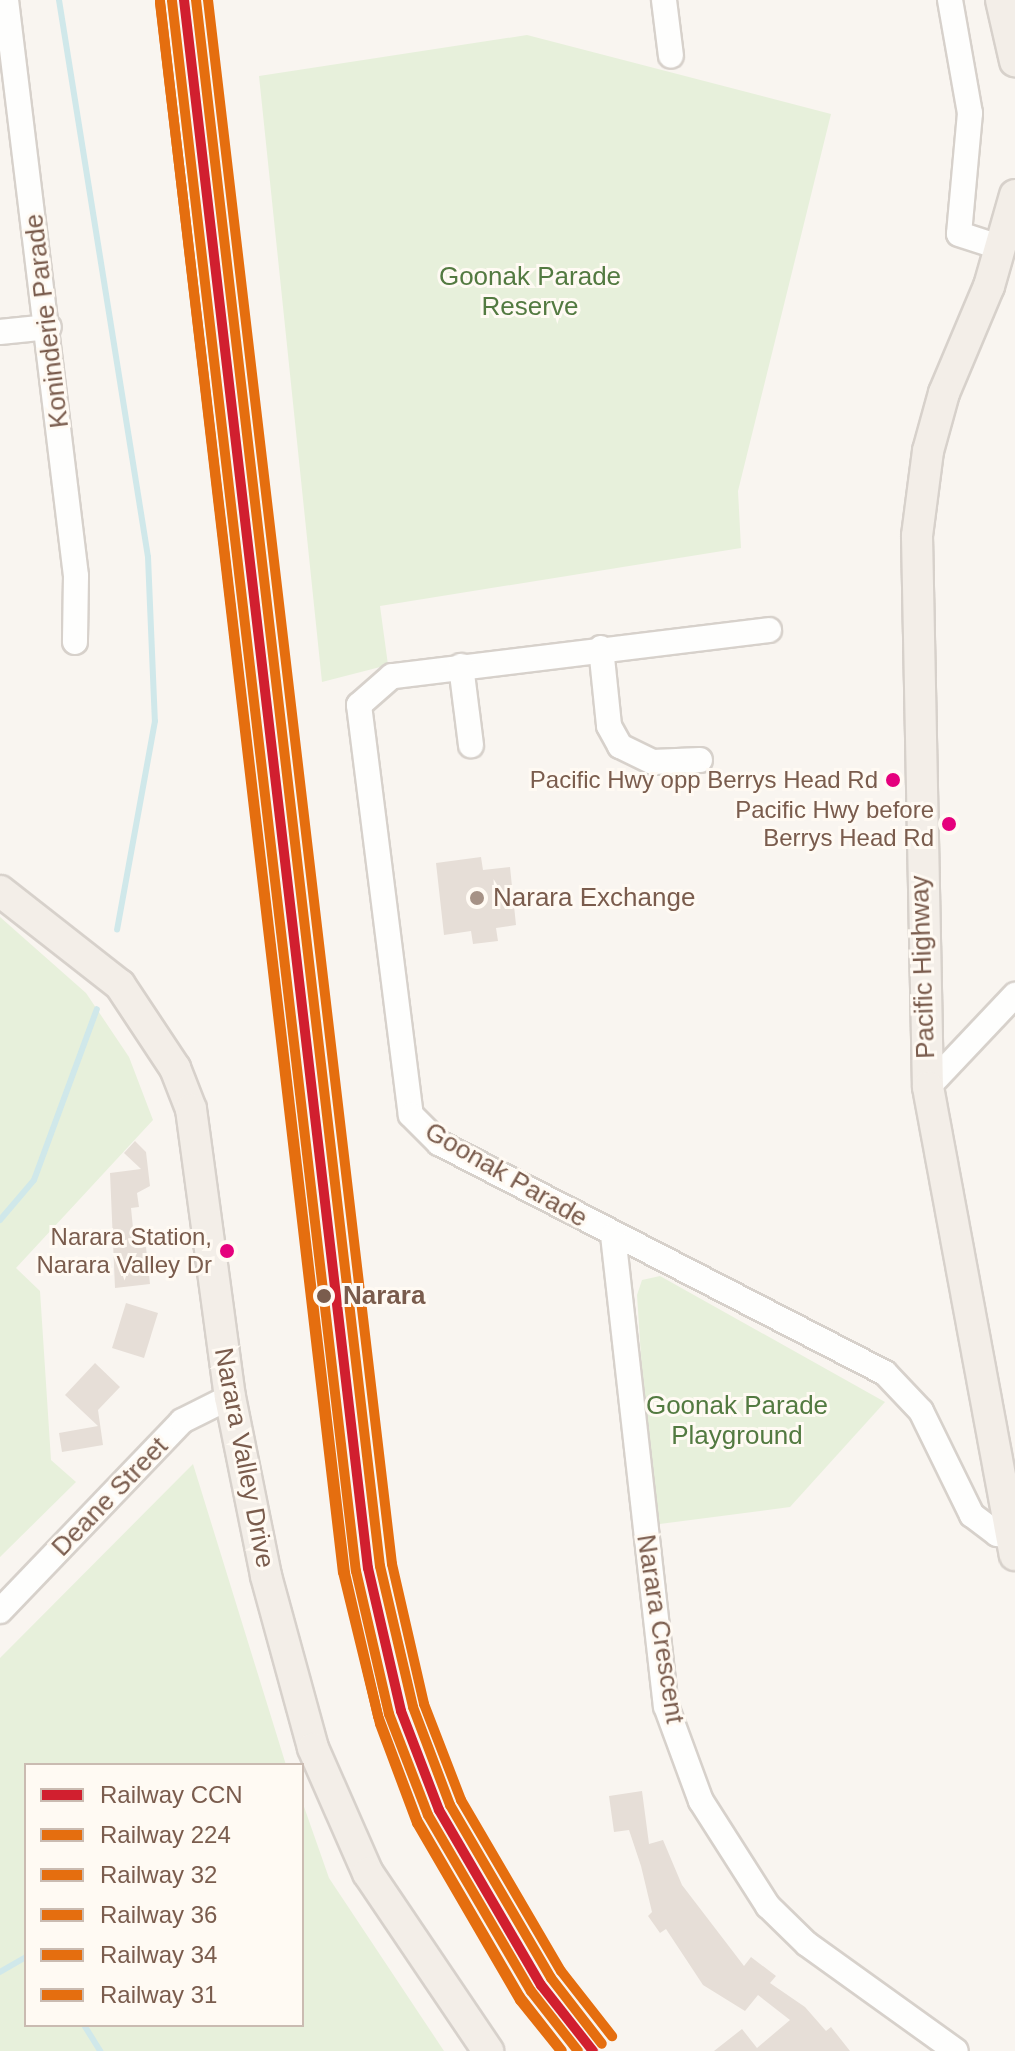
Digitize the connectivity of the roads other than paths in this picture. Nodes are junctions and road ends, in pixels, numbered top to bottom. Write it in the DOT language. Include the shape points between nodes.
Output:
graph roads {
  1 [pos="6,0"];
  2 [pos="664,0"];
  3 [pos="950,0"];
  4 [pos="1001,0"];
  5 [pos="671,56"];
  6 [pos="1015,61"];
  7 [pos="1015,195"];
  8 [pos="1002,248"];
  9 [pos="49,327"];
  10 [pos="0,332"];
  11 [pos="769,630"];
  12 [pos="75,642"];
  13 [pos="601,648"];
  14 [pos="461,666"];
  15 [pos="471,745"];
  16 [pos="700,760"];
  17 [pos="0,891"];
  18 [pos="1015,995"];
  19 [pos="928,1087"];
  20 [pos="613,1235"];
  21 [pos="230,1397"];
  22 [pos="1013,1543"];
  23 [pos="0,1611"];
  24 [pos="488,2051"];
  25 [pos="956,2051"];
  1 -- 9 [label="street, Koninderie Parade"];
  2 -- 5 [label="street"];
  3 -- 8 [label="street" via="970,113 959,234"];
  4 -- 6 [label="main road"];
  7 -- 8 [label="main road, Pacific Highway"];
  8 -- 19 [label="main road, Pacific Highway" via="944,393 917,509"];
  9 -- 10 [label="street"];
  9 -- 12 [label="street, Koninderie Parade" via="76,576"];
  11 -- 13 [label="street, Goonak Parade"];
  13 -- 14 [label="street, Goonak Parade"];
  13 -- 16 [label="street" via="609,726 620,746 653,762"];
  14 -- 15 [label="street"];
  14 -- 20 [label="street, Goonak Parade" via="392,676 359,705 411,1115 439,1143"];
  17 -- 21 [label="main road, Narara Valley Drive" via="120,985 155,1028 175,1068 191,1109"];
  18 -- 19 [label="street"];
  19 -- 22 [label="main road, Pacific Highway"];
  20 -- 22 [label="street, Goonak Parade" via="885,1373 921,1411 972,1515"];
  20 -- 25 [label="street, Narara Crescent" via="666,1706 701,1801 768,1906 807,1944"];
  21 -- 23 [label="street, Deane Street" via="182,1421"];
  21 -- 24 [label="main road, Narara Valley Drive" via="266,1576 313,1748 368,1873"];
}
